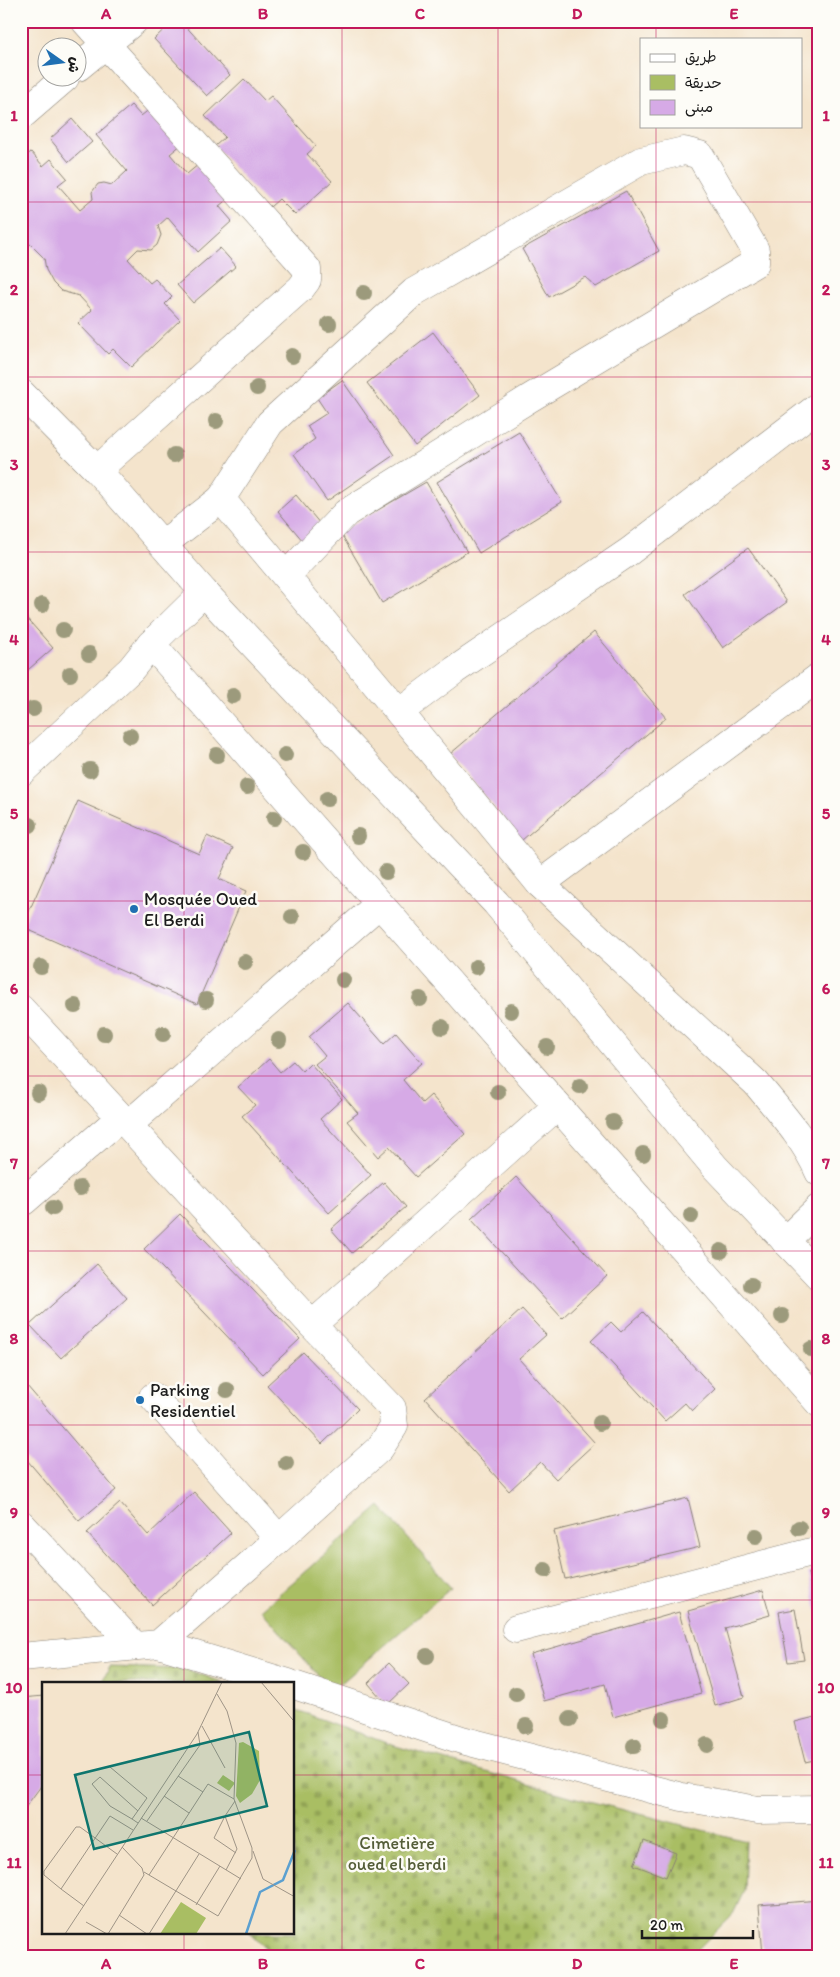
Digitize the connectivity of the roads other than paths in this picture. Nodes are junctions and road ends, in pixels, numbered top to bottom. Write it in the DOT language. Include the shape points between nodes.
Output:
graph roads {
  1 [pos="85,21"];
  2 [pos="134,21"];
  3 [pos="105,43"];
  4 [pos="88,58"];
  5 [pos="53,88"];
  6 [pos="21,116"];
  7 [pos="21,393"];
  8 [pos="819,406"];
  9 [pos="97,470"];
  10 [pos="220,499"];
  11 [pos="163,544"];
  12 [pos="286,576"];
  13 [pos="204,592"];
  14 [pos="151,644"];
  15 [pos="819,676"];
  16 [pos="399,712"];
  17 [pos="21,772"];
  18 [pos="540,884"];
  19 [pos="379,904"];
  20 [pos="21,1009"];
  21 [pos="557,1106"];
  22 [pos="125,1121"];
  23 [pos="819,1172"];
  24 [pos="24,1201"];
  25 [pos="819,1208"];
  26 [pos="785,1241"];
  27 [pos="819,1276"];
  28 [pos="312,1325"];
  29 [pos="152,1397"];
  30 [pos="819,1403"];
  31 [pos="21,1524"];
  32 [pos="280,1539"];
  33 [pos="819,1550"];
  34 [pos="516,1629"];
  35 [pos="147,1645"];
  36 [pos="21,1657"];
  37 [pos="284,1682"];
  38 [pos="295,1685"];
  39 [pos="819,1810"];
  1 -- 3 [label="street"];
  2 -- 3 [label="street"];
  3 -- 4 [label="street"];
  3 -- 9 [label="street" via="306,269 307,280"];
  5 -- 6 [label="street"];
  7 -- 9 [label="street"];
  8 -- 16 [label="street" via="630,551"];
  9 -- 11 [label="street"];
  10 -- 11 [label="street"];
  10 -- 12 [label="street"];
  10 -- 12 [label="street" via="270,423 414,292 642,162 684,151 700,155 756,250 755,263 346,512"];
  11 -- 13 [label="street"];
  12 -- 16 [label="street"];
  13 -- 14 [label="street"];
  13 -- 26 [label="street" via="496,903 715,1168"];
  14 -- 17 [label="street" via="131,669"];
  14 -- 19 [label="street"];
  15 -- 18 [label="street"];
  16 -- 18 [label="street"];
  18 -- 23 [label="street" via="756,1083 784,1118"];
  19 -- 21 [label="street"];
  19 -- 22 [label="street"];
  20 -- 22 [label="street"];
  21 -- 28 [label="street"];
  21 -- 30 [label="street"];
  22 -- 24 [label="street"];
  22 -- 28 [label="street"];
  25 -- 26 [label="street"];
  26 -- 27 [label="street"];
  28 -- 32 [label="street" via="392,1408 394,1426 380,1448"];
  29 -- 32 [label="street"];
  31 -- 35 [label="street"];
  32 -- 35 [label="street"];
  33 -- 34 [label="street"];
  35 -- 36 [label="street"];
  35 -- 37 [label="street"];
  38 -- 39 [label="street" via="462,1740 682,1797 758,1810"];
}
